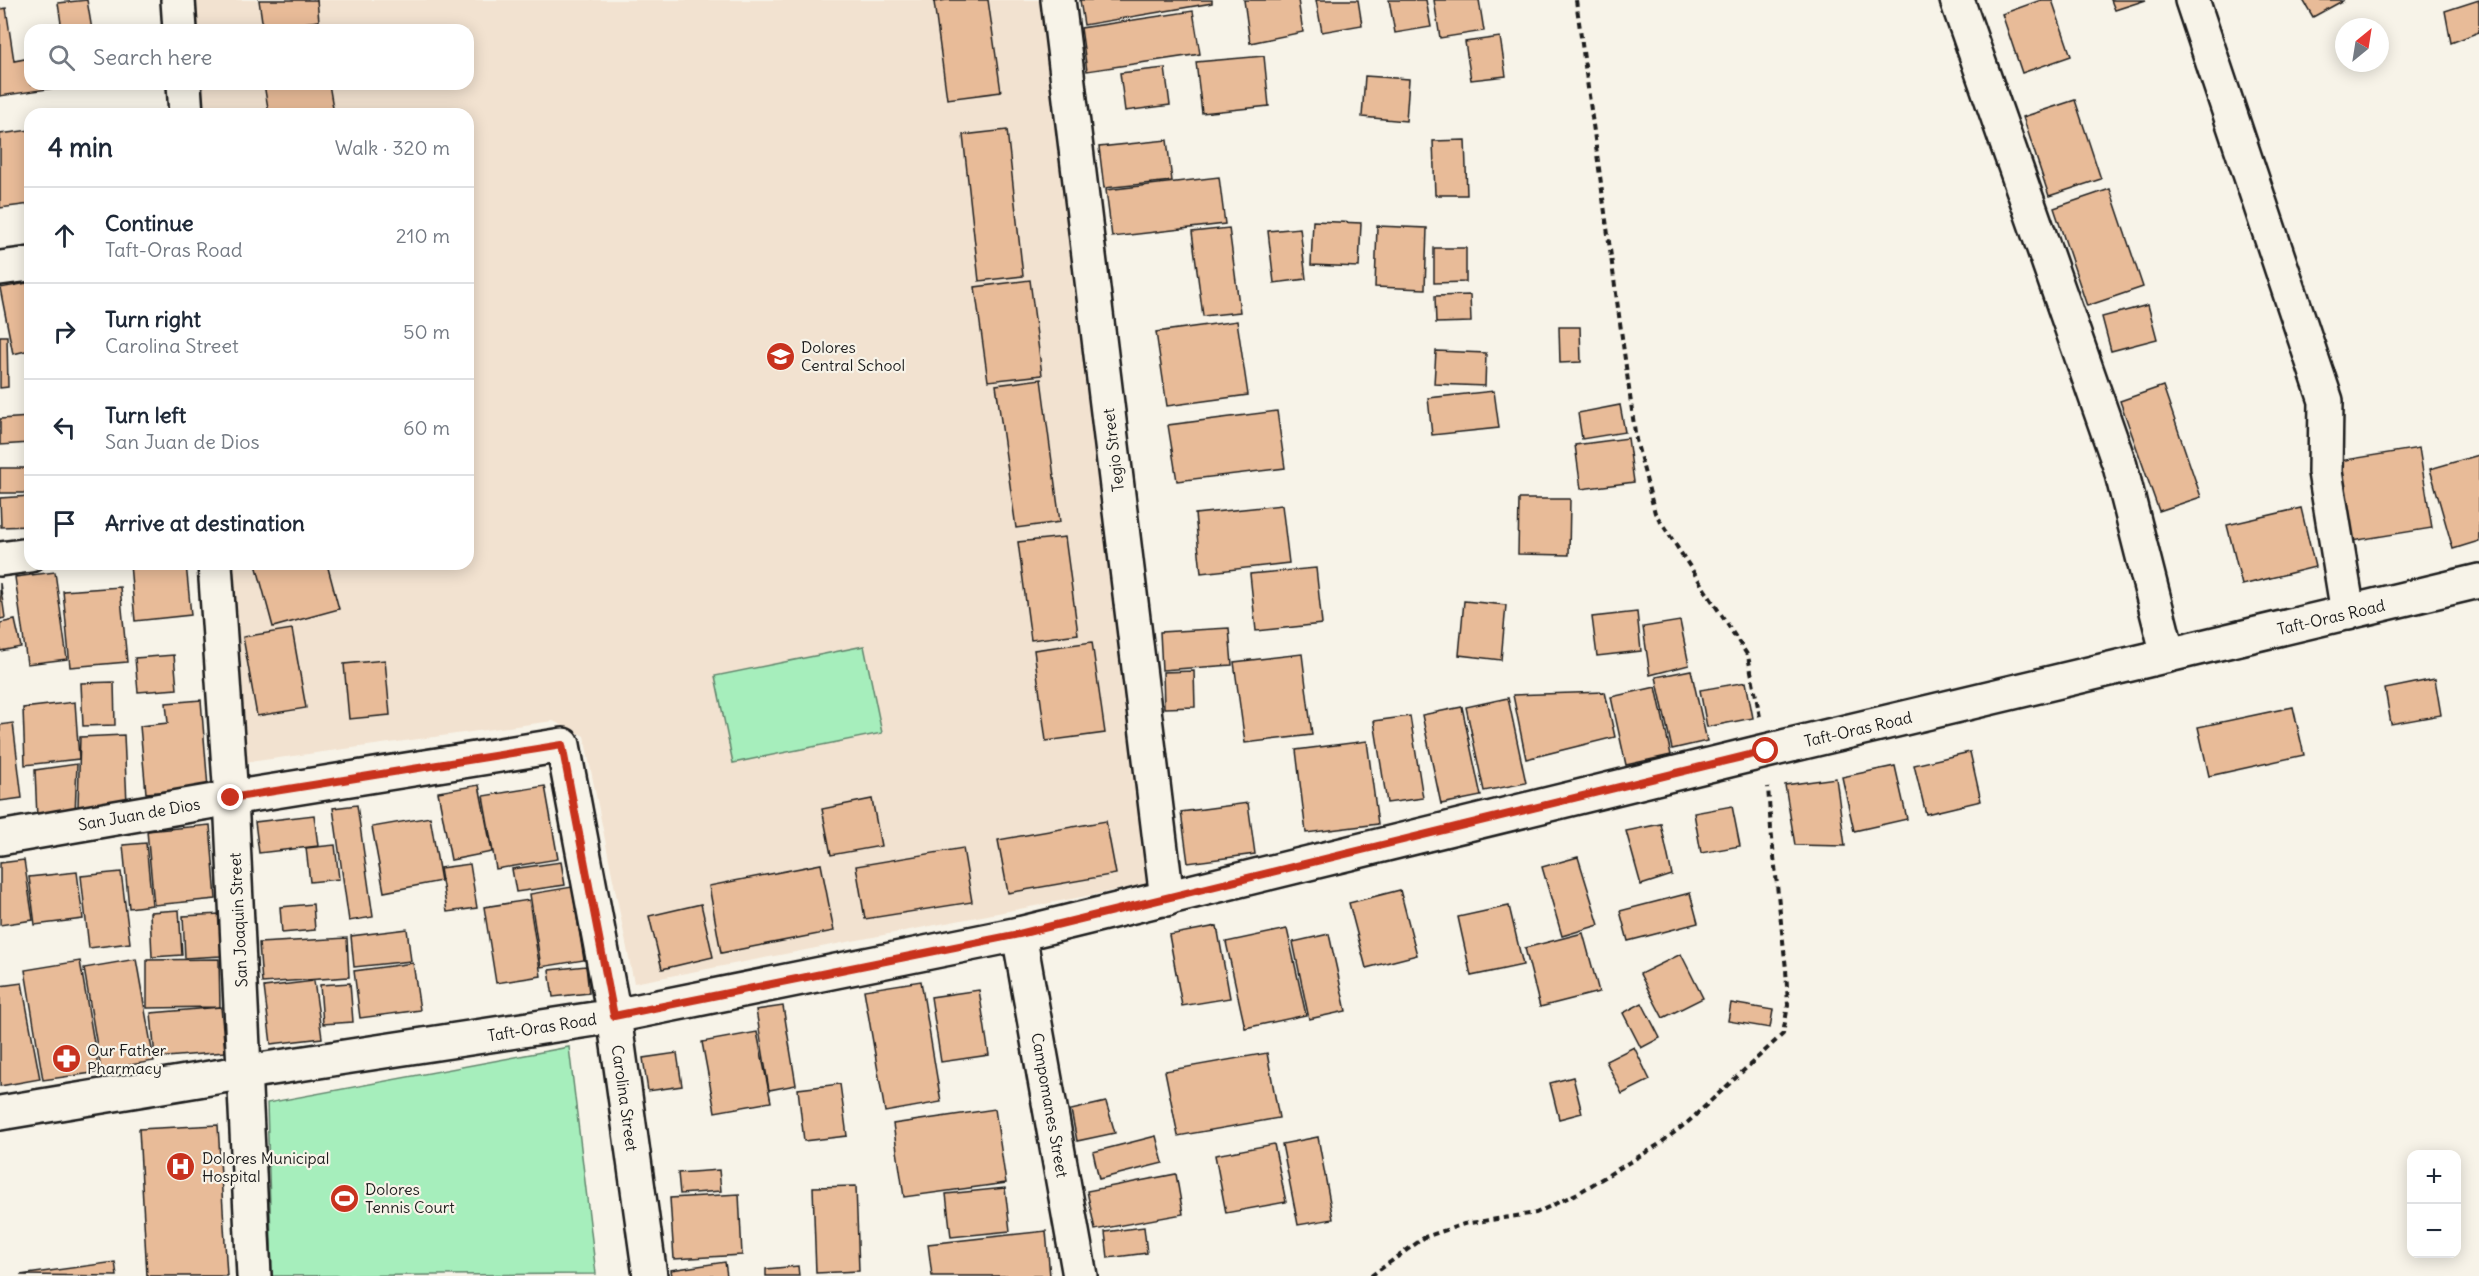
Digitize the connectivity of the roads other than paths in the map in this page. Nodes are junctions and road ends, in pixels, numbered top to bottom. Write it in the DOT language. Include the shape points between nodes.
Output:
graph roads {
  1 [pos="178,0"];
  2 [pos="1058,0"];
  3 [pos="1957,0"];
  4 [pos="2192,0"];
  5 [pos="180,24"];
  6 [pos="184,90"];
  7 [pos="186,108"];
  8 [pos="24,265"];
  9 [pos="0,268"];
  10 [pos="24,556"];
  11 [pos="0,559"];
  12 [pos="215,570"];
  13 [pos="2479,581"];
  14 [pos="2348,613"];
  15 [pos="2168,655"];
  16 [pos="562,745"];
  17 [pos="231,798"];
  18 [pos="0,838"];
  19 [pos="1167,899"];
  20 [pos="1019,934"];
  21 [pos="614,1016"];
  22 [pos="246,1072"];
  23 [pos="0,1113"];
  24 [pos="254,1276"];
  25 [pos="650,1276"];
  26 [pos="1080,1276"];
  1 -- 5 [label="street"];
  2 -- 19 [label="street, Tegio Street"];
  3 -- 15 [label="street" via="2120,466"];
  4 -- 14 [label="street" via="2326,401 2325,472"];
  6 -- 7 [label="street"];
  8 -- 9 [label="street"];
  10 -- 11 [label="street"];
  12 -- 17 [label="street, San Joaquin Street"];
  13 -- 14 [label="street, Taft-Oras Road"];
  14 -- 15 [label="street, Taft-Oras Road"];
  15 -- 19 [label="street, Taft-Oras Road"];
  16 -- 17 [label="street, San Juan de Dios"];
  16 -- 21 [label="street, Carolina Street"];
  17 -- 18 [label="street, San Juan de Dios"];
  17 -- 22 [label="street, San Joaquin Street"];
  19 -- 20 [label="street, Taft-Oras Road"];
  20 -- 21 [label="street, Taft-Oras Road"];
  20 -- 26 [label="street, Campomanes Street"];
  21 -- 22 [label="street, Taft-Oras Road"];
  21 -- 25 [label="street, Carolina Street"];
  22 -- 23 [label="street, Taft-Oras Road"];
  22 -- 24 [label="street, San Joaquin Street"];
}
